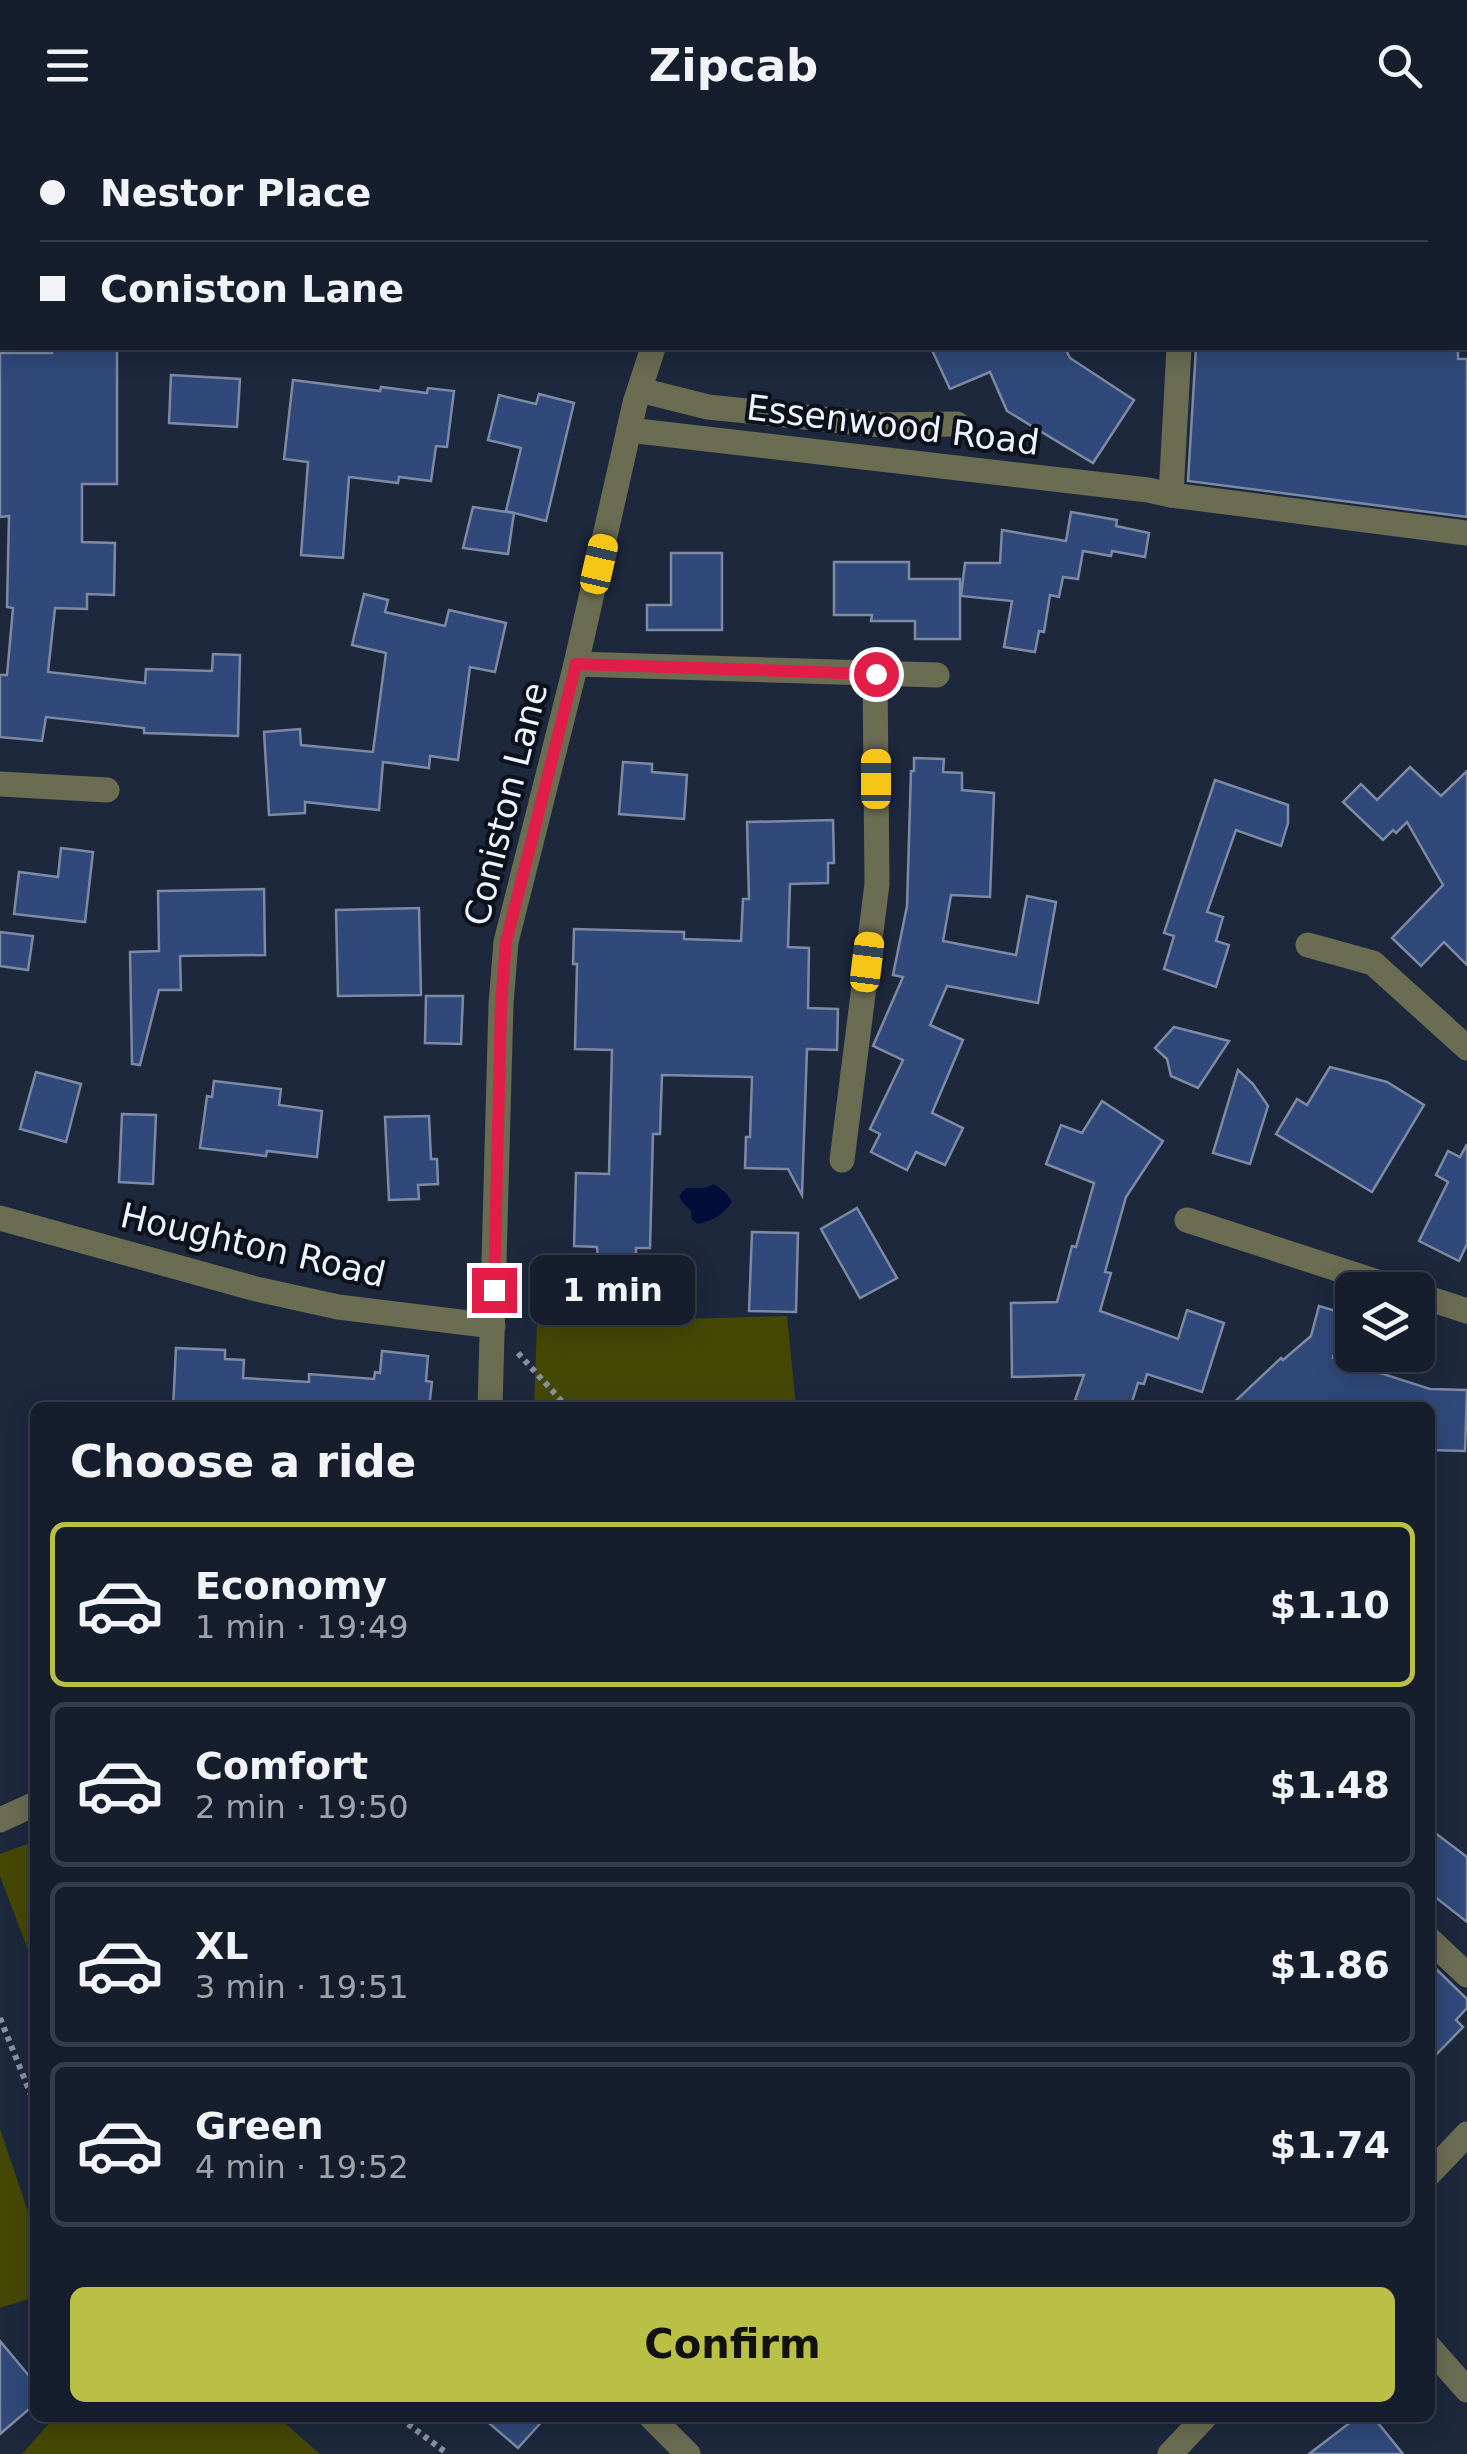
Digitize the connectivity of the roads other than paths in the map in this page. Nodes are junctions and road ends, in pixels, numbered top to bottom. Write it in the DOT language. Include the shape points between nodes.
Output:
graph roads {
  1 [pos="652,350"];
  2 [pos="1178,350"];
  3 [pos="640,390"];
  4 [pos="958,424"];
  5 [pos="630,430"];
  6 [pos="1160,493"];
  7 [pos="1467,533"];
  8 [pos="576,664"];
  9 [pos="876,674"];
  10 [pos="937,675"];
  11 [pos="0,784"];
  12 [pos="107,790"];
  13 [pos="1308,945"];
  14 [pos="1467,1048"];
  15 [pos="842,1160"];
  16 [pos="0,1218"];
  17 [pos="1187,1220"];
  18 [pos="1347,1272"];
  19 [pos="1435,1301"];
  20 [pos="1467,1311"];
  21 [pos="493,1326"];
  22 [pos="490,1402"];
  23 [pos="30,1806"];
  24 [pos="0,1820"];
  25 [pos="1435,1945"];
  26 [pos="1467,1975"];
  27 [pos="1467,2134"];
  28 [pos="1435,2169"];
  29 [pos="1435,2354"];
  30 [pos="1467,2390"];
  31 [pos="656,2422"];
  32 [pos="1200,2422"];
  33 [pos="688,2454"];
  34 [pos="1170,2454"];
  1 -- 3 [label="street, Coniston Lane"];
  2 -- 6 [label="street"];
  3 -- 4 [label="street" via="726,409 882,425"];
  3 -- 5 [label="street, Coniston Lane"];
  5 -- 6 [label="street, Essenwood Road"];
  5 -- 8 [label="street, Coniston Lane"];
  6 -- 7 [label="street, Essenwood Road"];
  8 -- 9 [label="street"];
  8 -- 21 [label="street, Coniston Lane" via="506,942"];
  9 -- 10 [label="street"];
  9 -- 15 [label="street" via="877,884"];
  11 -- 12 [label="street"];
  13 -- 14 [label="street" via="1373,963"];
  16 -- 21 [label="street, Houghton Road" via="256,1289"];
  17 -- 18 [label="street"];
  19 -- 20 [label="street"];
  21 -- 22 [label="street, Coniston Lane"];
  23 -- 24 [label="street"];
  25 -- 26 [label="street"];
  27 -- 28 [label="street"];
  29 -- 30 [label="street"];
  31 -- 33 [label="street"];
  32 -- 34 [label="street"];
}
